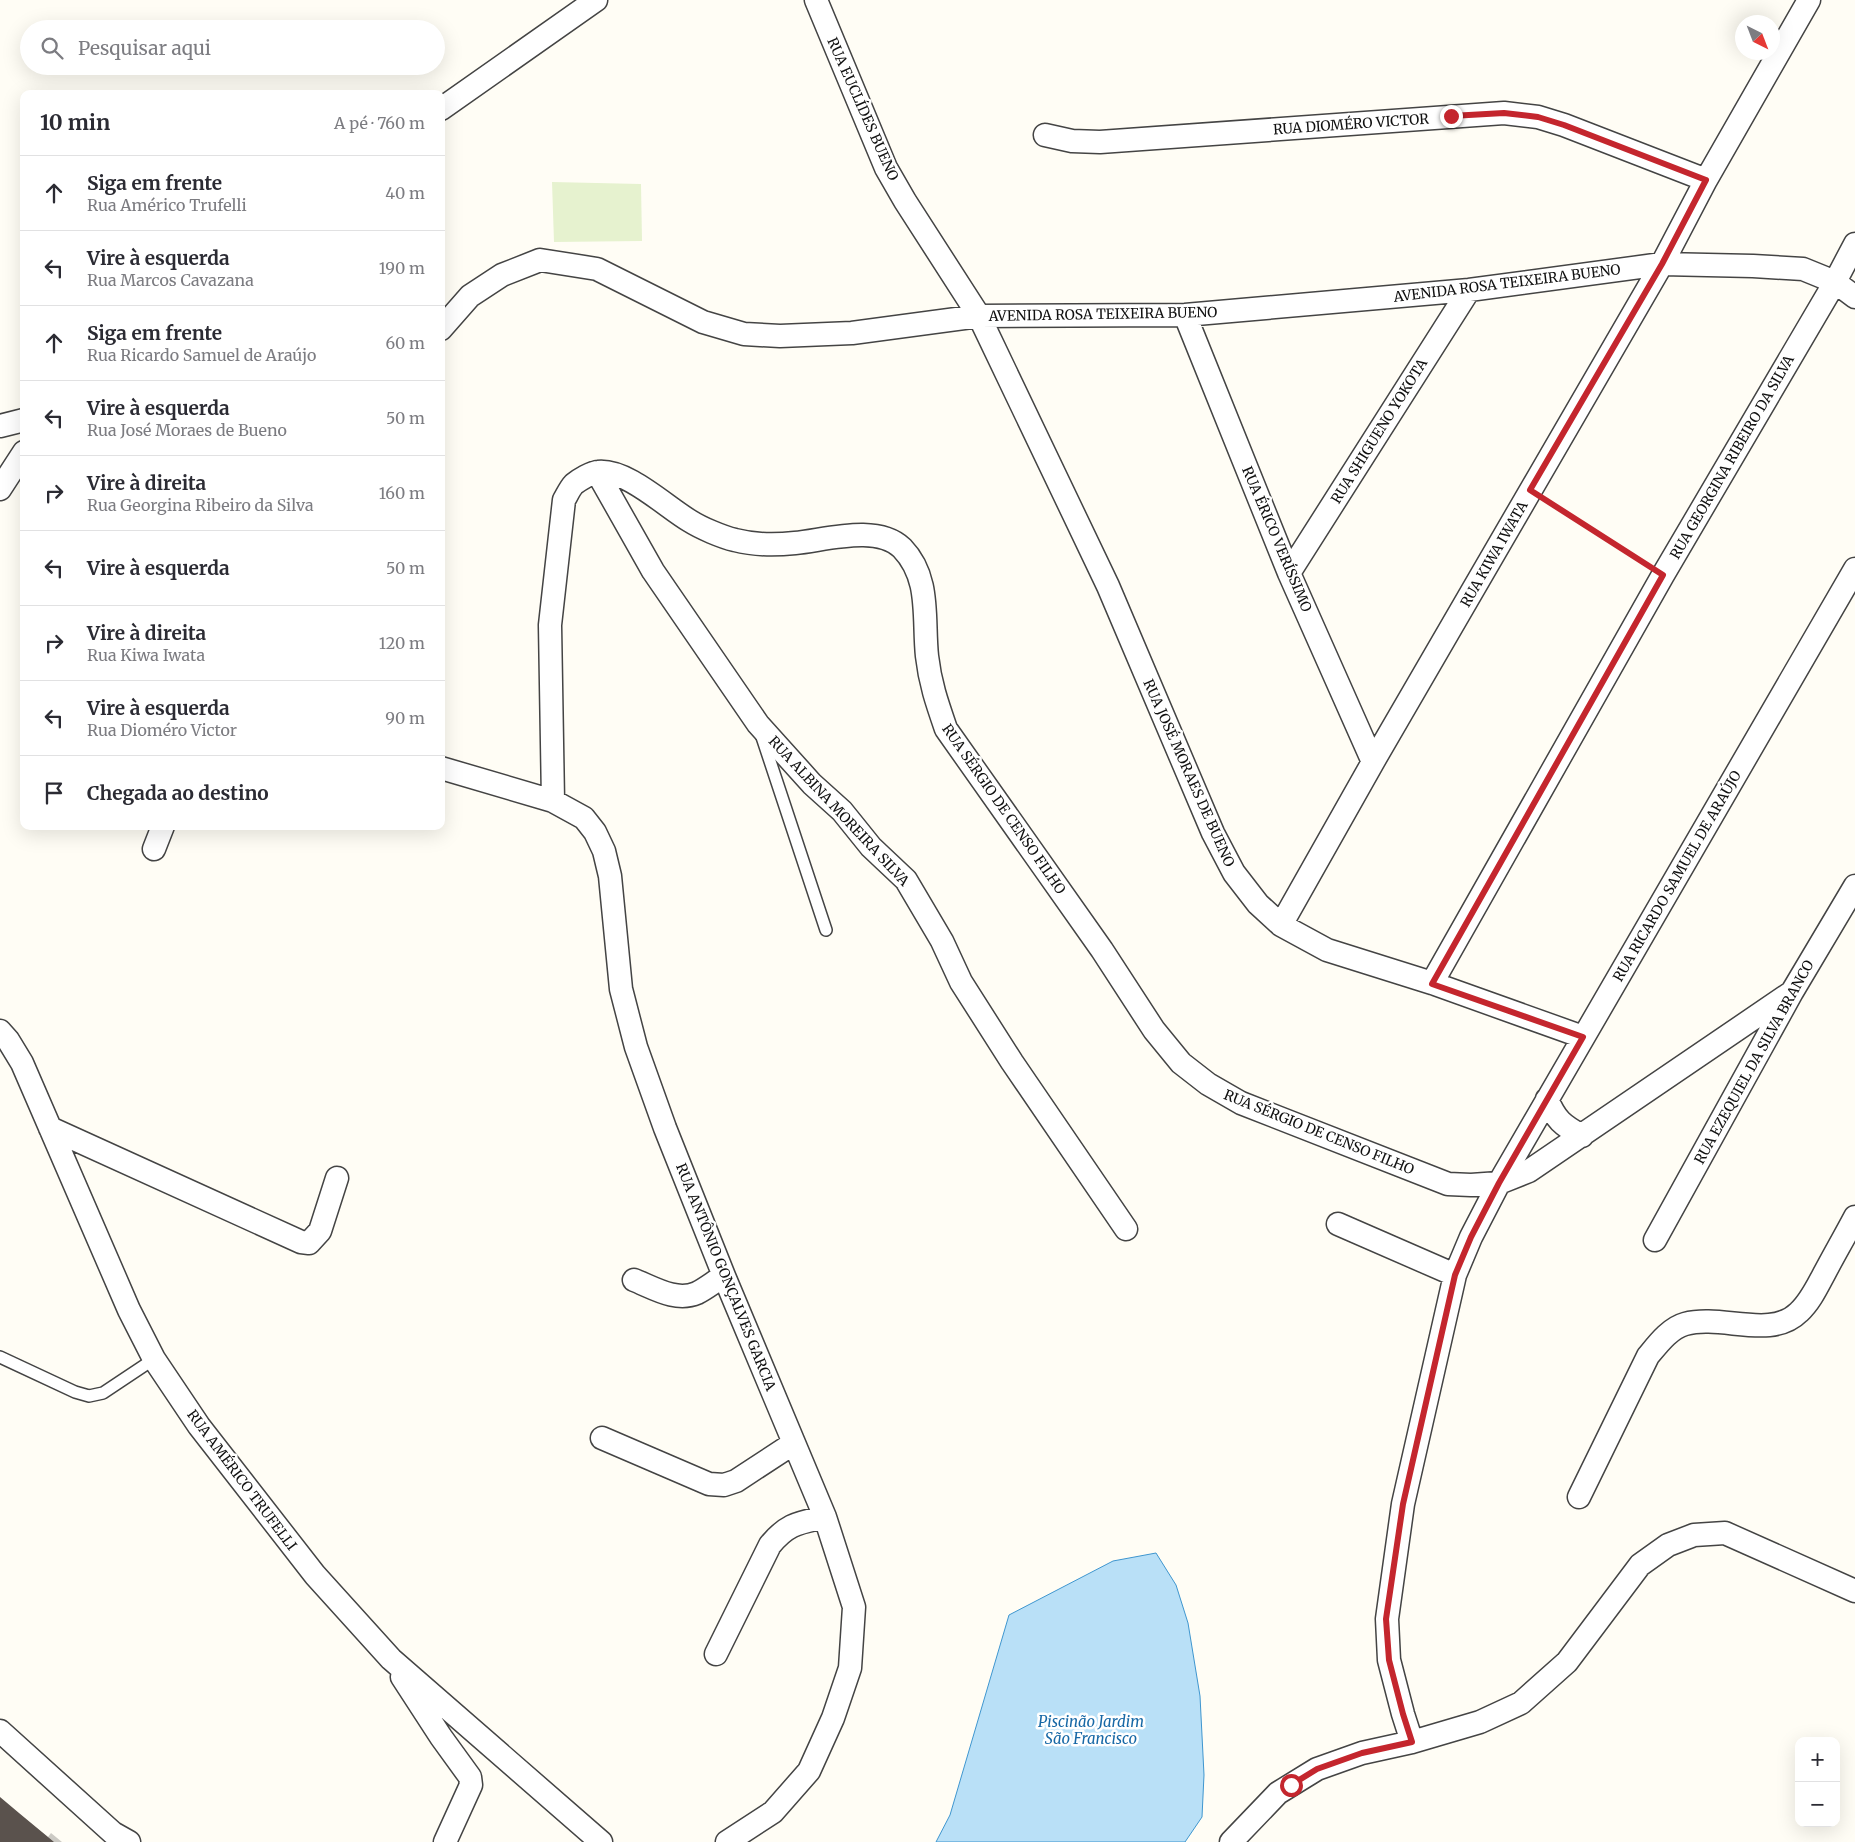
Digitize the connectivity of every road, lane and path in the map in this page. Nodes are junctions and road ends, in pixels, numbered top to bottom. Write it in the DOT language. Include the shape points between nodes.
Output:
graph roads {
  1 [pos="596,0"];
  2 [pos="816,0"];
  3 [pos="1809,0"];
  4 [pos="445,107"];
  5 [pos="1045,135"];
  6 [pos="1706,180"];
  7 [pos="1855,244"];
  8 [pos="1662,264"];
  9 [pos="1835,282"];
  10 [pos="1469,290"];
  11 [pos="1855,298"];
  12 [pos="1185,315"];
  13 [pos="978,316"];
  14 [pos="445,324"];
  15 [pos="20,421"];
  16 [pos="0,426"];
  17 [pos="20,458"];
  18 [pos="597,472"];
  19 [pos="0,489"];
  20 [pos="1530,490"];
  21 [pos="1855,569"];
  22 [pos="1289,572"];
  23 [pos="1663,575"];
  24 [pos="758,724"];
  25 [pos="1373,762"];
  26 [pos="445,769"];
  27 [pos="552,801"];
  28 [pos="161,830"];
  29 [pos="154,848"];
  30 [pos="1851,901"];
  31 [pos="1282,925"];
  32 [pos="826,930"];
  33 [pos="1432,984"];
  34 [pos="1792,992"];
  35 [pos="0,1031"];
  36 [pos="1583,1037"];
  37 [pos="1547,1099"];
  38 [pos="50,1128"];
  39 [pos="1582,1136"];
  40 [pos="337,1178"];
  41 [pos="1499,1183"];
  42 [pos="1855,1217"];
  43 [pos="1338,1224"];
  44 [pos="1126,1229"];
  45 [pos="1655,1240"];
  46 [pos="1455,1275"];
  47 [pos="724,1276"];
  48 [pos="634,1280"];
  49 [pos="0,1357"];
  50 [pos="154,1359"];
  51 [pos="602,1438"];
  52 [pos="794,1443"];
  53 [pos="1579,1497"];
  54 [pos="825,1517"];
  55 [pos="1855,1591"];
  56 [pos="716,1654"];
  57 [pos="391,1658"];
  58 [pos="0,1731"];
  59 [pos="1412,1742"];
  60 [pos="119,1839"];
  61 [pos="445,1842"];
  62 [pos="601,1842"];
  63 [pos="727,1842"];
  64 [pos="1232,1842"];
  1 -- 4 [label="street"];
  2 -- 13 [label="street, RUA EUCLÍDES BUENO" via="886,168"];
  3 -- 6 [label="street, RUA KIWA IWATA"];
  5 -- 6 [label="street, RUA DIOMÉRO VICTOR" via="1072,141 1100,142 1504,113 1538,117 1564,125"];
  6 -- 8 [label="street, RUA KIWA IWATA"];
  7 -- 9 [label="street, RUA GEORGINA RIBEIRO DA SILVA"];
  8 -- 9 [label="street, AVENIDA ROSA TEIXEIRA BUENO" via="1803,269"];
  8 -- 10 [label="street, AVENIDA ROSA TEIXEIRA BUENO"];
  8 -- 20 [label="street, RUA KIWA IWATA"];
  9 -- 11 [label="street, AVENIDA ROSA TEIXEIRA BUENO"];
  9 -- 23 [label="street, RUA GEORGINA RIBEIRO DA SILVA"];
  10 -- 12 [label="street, AVENIDA ROSA TEIXEIRA BUENO"];
  10 -- 22 [label="street, RUA SHIGUENO YOKOTA"];
  12 -- 13 [label="street, AVENIDA ROSA TEIXEIRA BUENO"];
  12 -- 22 [label="street, RUA ÉRICO VERÍSSIMO"];
  13 -- 14 [label="street, AVENIDA ROSA TEIXEIRA BUENO" via="852,333 744,334 703,322 596,270 540,260 502,274 470,296"];
  13 -- 31 [label="street, RUA JOSÉ MORAES DE BUENO" via="1108,586 1213,832 1240,881 1258,904"];
  15 -- 16 [label="street"];
  17 -- 19 [label="street"];
  18 -- 24 [label="street, RUA ALBINA MOREIRA SILVA" via="653,571"];
  18 -- 27 [label="street" via="574,484 564,500 550,624"];
  18 -- 41 [label="street, RUA SÉRGIO DE CENSO FILHO" via="636,484 690,522 734,540 763,544 795,543 862,534 885,538 901,548 914,566 924,589 927,655 933,694 946,728 1102,950 1154,1030 1181,1064 1241,1103 1448,1184"];
  20 -- 23 [label="path"];
  20 -- 25 [label="street, RUA KIWA IWATA"];
  21 -- 36 [label="street, RUA RICARDO SAMUEL DE ARAÚJO"];
  22 -- 25 [label="street, RUA ÉRICO VERÍSSIMO"];
  23 -- 33 [label="street, RUA GEORGINA RIBEIRO DA SILVA"];
  24 -- 32 [label="lane"];
  24 -- 44 [label="street, RUA ALBINA MOREIRA SILVA" via="906,880 942,941 961,982"];
  25 -- 31 [label="street, RUA KIWA IWATA"];
  26 -- 27 [label="street, RUA ANTÔNIO GONÇALVES GARCIA"];
  27 -- 47 [label="street, RUA ANTÔNIO GONÇALVES GARCIA" via="584,818 604,851 610,876 621,989 636,1047"];
  28 -- 29 [label="street"];
  30 -- 34 [label="street, RUA EZEQUIEL DA SILVA BRANCO"];
  31 -- 33 [label="street, RUA JOSÉ MORAES DE BUENO" via="1327,950"];
  33 -- 36 [label="street, RUA JOSÉ MORAES DE BUENO"];
  34 -- 39 [label="street, RUA SÉRGIO DE CENSO FILHO"];
  34 -- 45 [label="street, RUA EZEQUIEL DA SILVA BRANCO"];
  35 -- 38 [label="street, RUA AMÉRICO TRUFELLI" via="22,1063"];
  36 -- 37 [label="street, RUA RICARDO SAMUEL DE ARAÚJO"];
  37 -- 39 [label="street" via="1554,1116"];
  37 -- 41 [label="street, RUA RICARDO SAMUEL DE ARAÚJO"];
  38 -- 40 [label="street" via="301,1242 309,1243 320,1231"];
  38 -- 50 [label="street, RUA AMÉRICO TRUFELLI" via="129,1310"];
  39 -- 41 [label="street, RUA SÉRGIO DE CENSO FILHO" via="1529,1171"];
  41 -- 46 [label="street, RUA RICARDO SAMUEL DE ARAÚJO"];
  42 -- 53 [label="street" via="1812,1294 1799,1312 1784,1323 1770,1326 1717,1320 1684,1324 1665,1336 1648,1356"];
  43 -- 46 [label="street"];
  46 -- 59 [label="street, RUA RICARDO SAMUEL DE ARAÚJO" via="1403,1504 1386,1619 1389,1660"];
  47 -- 48 [label="street" via="685,1296 673,1296"];
  47 -- 52 [label="street, RUA ANTÔNIO GONÇALVES GARCIA"];
  49 -- 50 [label="lane" via="88,1396 103,1393"];
  50 -- 57 [label="street, RUA AMÉRICO TRUFELLI" via="199,1426 315,1575"];
  51 -- 52 [label="street" via="709,1484 724,1485 736,1481"];
  52 -- 54 [label="street, RUA ANTÔNIO GONÇALVES GARCIA"];
  54 -- 56 [label="street" via="780,1532 770,1545"];
  54 -- 63 [label="street, RUA ANTÔNIO GONÇALVES GARCIA" via="854,1607 850,1668 833,1718 809,1771 773,1812"];
  55 -- 59 [label="street" via="1725,1533 1694,1535 1668,1545 1640,1565 1567,1662 1521,1703 1480,1722"];
  57 -- 61 [label="street" via="431,1723 470,1777 471,1785"];
  57 -- 62 [label="street, RUA AMÉRICO TRUFELLI"];
  58 -- 60 [label="street"];
  59 -- 64 [label="street" via="1362,1753 1317,1769 1278,1793"];
}
